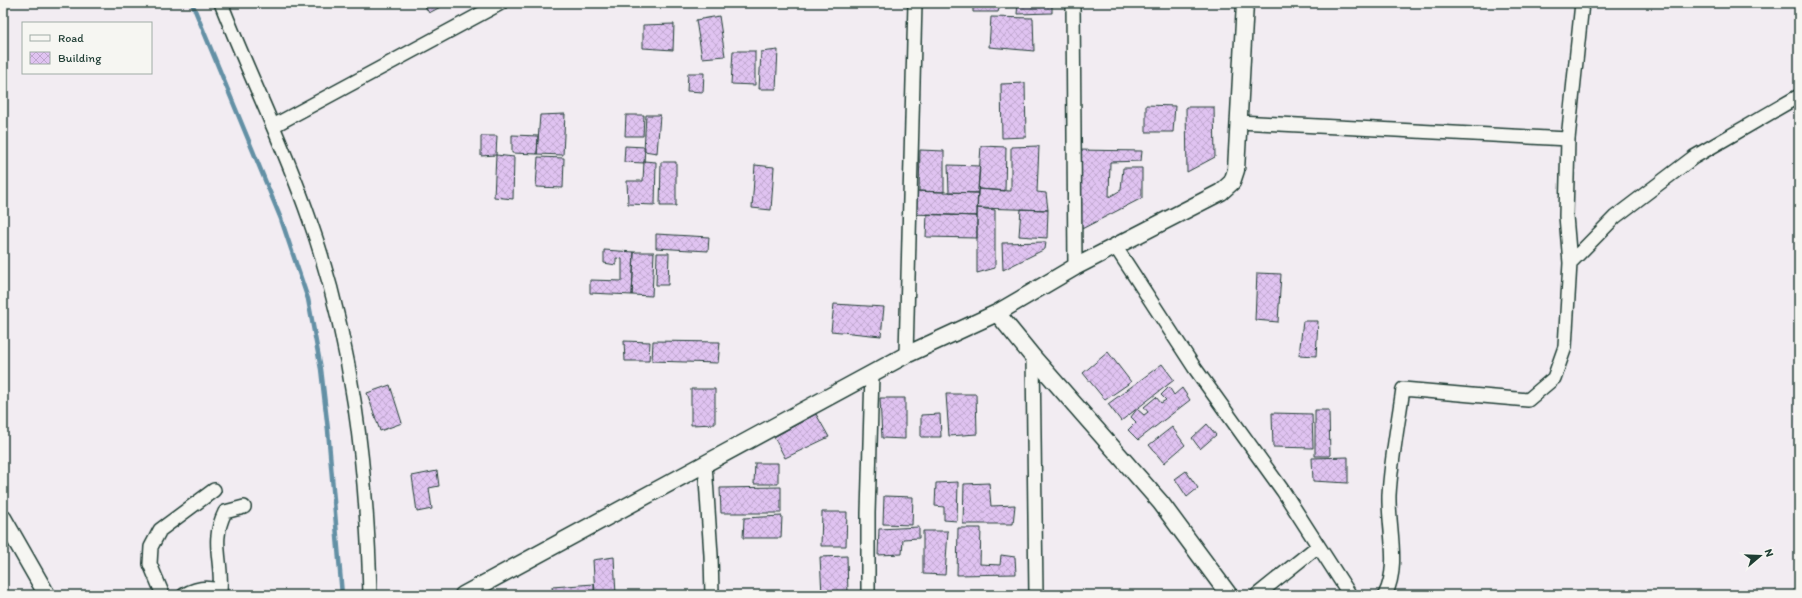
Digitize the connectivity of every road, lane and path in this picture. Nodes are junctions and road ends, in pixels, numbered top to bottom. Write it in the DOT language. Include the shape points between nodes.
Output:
graph roads {
  1 [pos="221,3"];
  2 [pos="501,3"];
  3 [pos="915,3"];
  4 [pos="1073,3"];
  5 [pos="1245,3"];
  6 [pos="1582,3"];
  7 [pos="1799,96"];
  8 [pos="1238,122"];
  9 [pos="273,126"];
  10 [pos="1568,139"];
  11 [pos="1116,246"];
  12 [pos="1570,263"];
  13 [pos="1075,267"];
  14 [pos="997,313"];
  15 [pos="906,355"];
  16 [pos="1033,357"];
  17 [pos="872,374"];
  18 [pos="705,464"];
  19 [pos="214,490"];
  20 [pos="244,507"];
  21 [pos="3,518"];
  22 [pos="1318,546"];
  23 [pos="221,593"];
  24 [pos="47,595"];
  25 [pos="163,595"];
  26 [pos="184,595"];
  27 [pos="370,595"];
  28 [pos="463,595"];
  29 [pos="712,595"];
  30 [pos="868,595"];
  31 [pos="1036,595"];
  32 [pos="1230,595"];
  33 [pos="1257,595"];
  34 [pos="1350,595"];
  35 [pos="1385,595"];
  1 -- 9 [label="street"];
  2 -- 9 [label="street"];
  3 -- 15 [label="street"];
  4 -- 13 [label="street"];
  5 -- 8 [label="street"];
  6 -- 10 [label="street"];
  7 -- 12 [label="street" via="1694,157 1615,217"];
  8 -- 10 [label="street"];
  8 -- 11 [label="street" via="1236,170 1232,182 1221,192"];
  9 -- 27 [label="street" via="310,218 338,313 358,417 369,541"];
  10 -- 12 [label="street" via="1566,216"];
  11 -- 13 [label="street"];
  11 -- 22 [label="street" via="1194,367"];
  12 -- 35 [label="street" via="1565,347 1554,378 1528,400 1403,389 1389,495 1392,558 1390,585"];
  13 -- 14 [label="street"];
  14 -- 15 [label="street"];
  14 -- 16 [label="street"];
  15 -- 17 [label="street"];
  16 -- 31 [label="street"];
  16 -- 32 [label="street" via="1161,503"];
  17 -- 18 [label="street"];
  17 -- 30 [label="street"];
  18 -- 28 [label="street"];
  18 -- 29 [label="street" via="712,555"];
  19 -- 25 [label="street" via="160,530 151,547 150,564"];
  20 -- 23 [label="street" via="225,512 219,524 217,544 222,576"];
  21 -- 24 [label="street"];
  22 -- 33 [label="street"];
  22 -- 34 [label="street"];
  23 -- 26 [label="street" via="209,587"];
}
